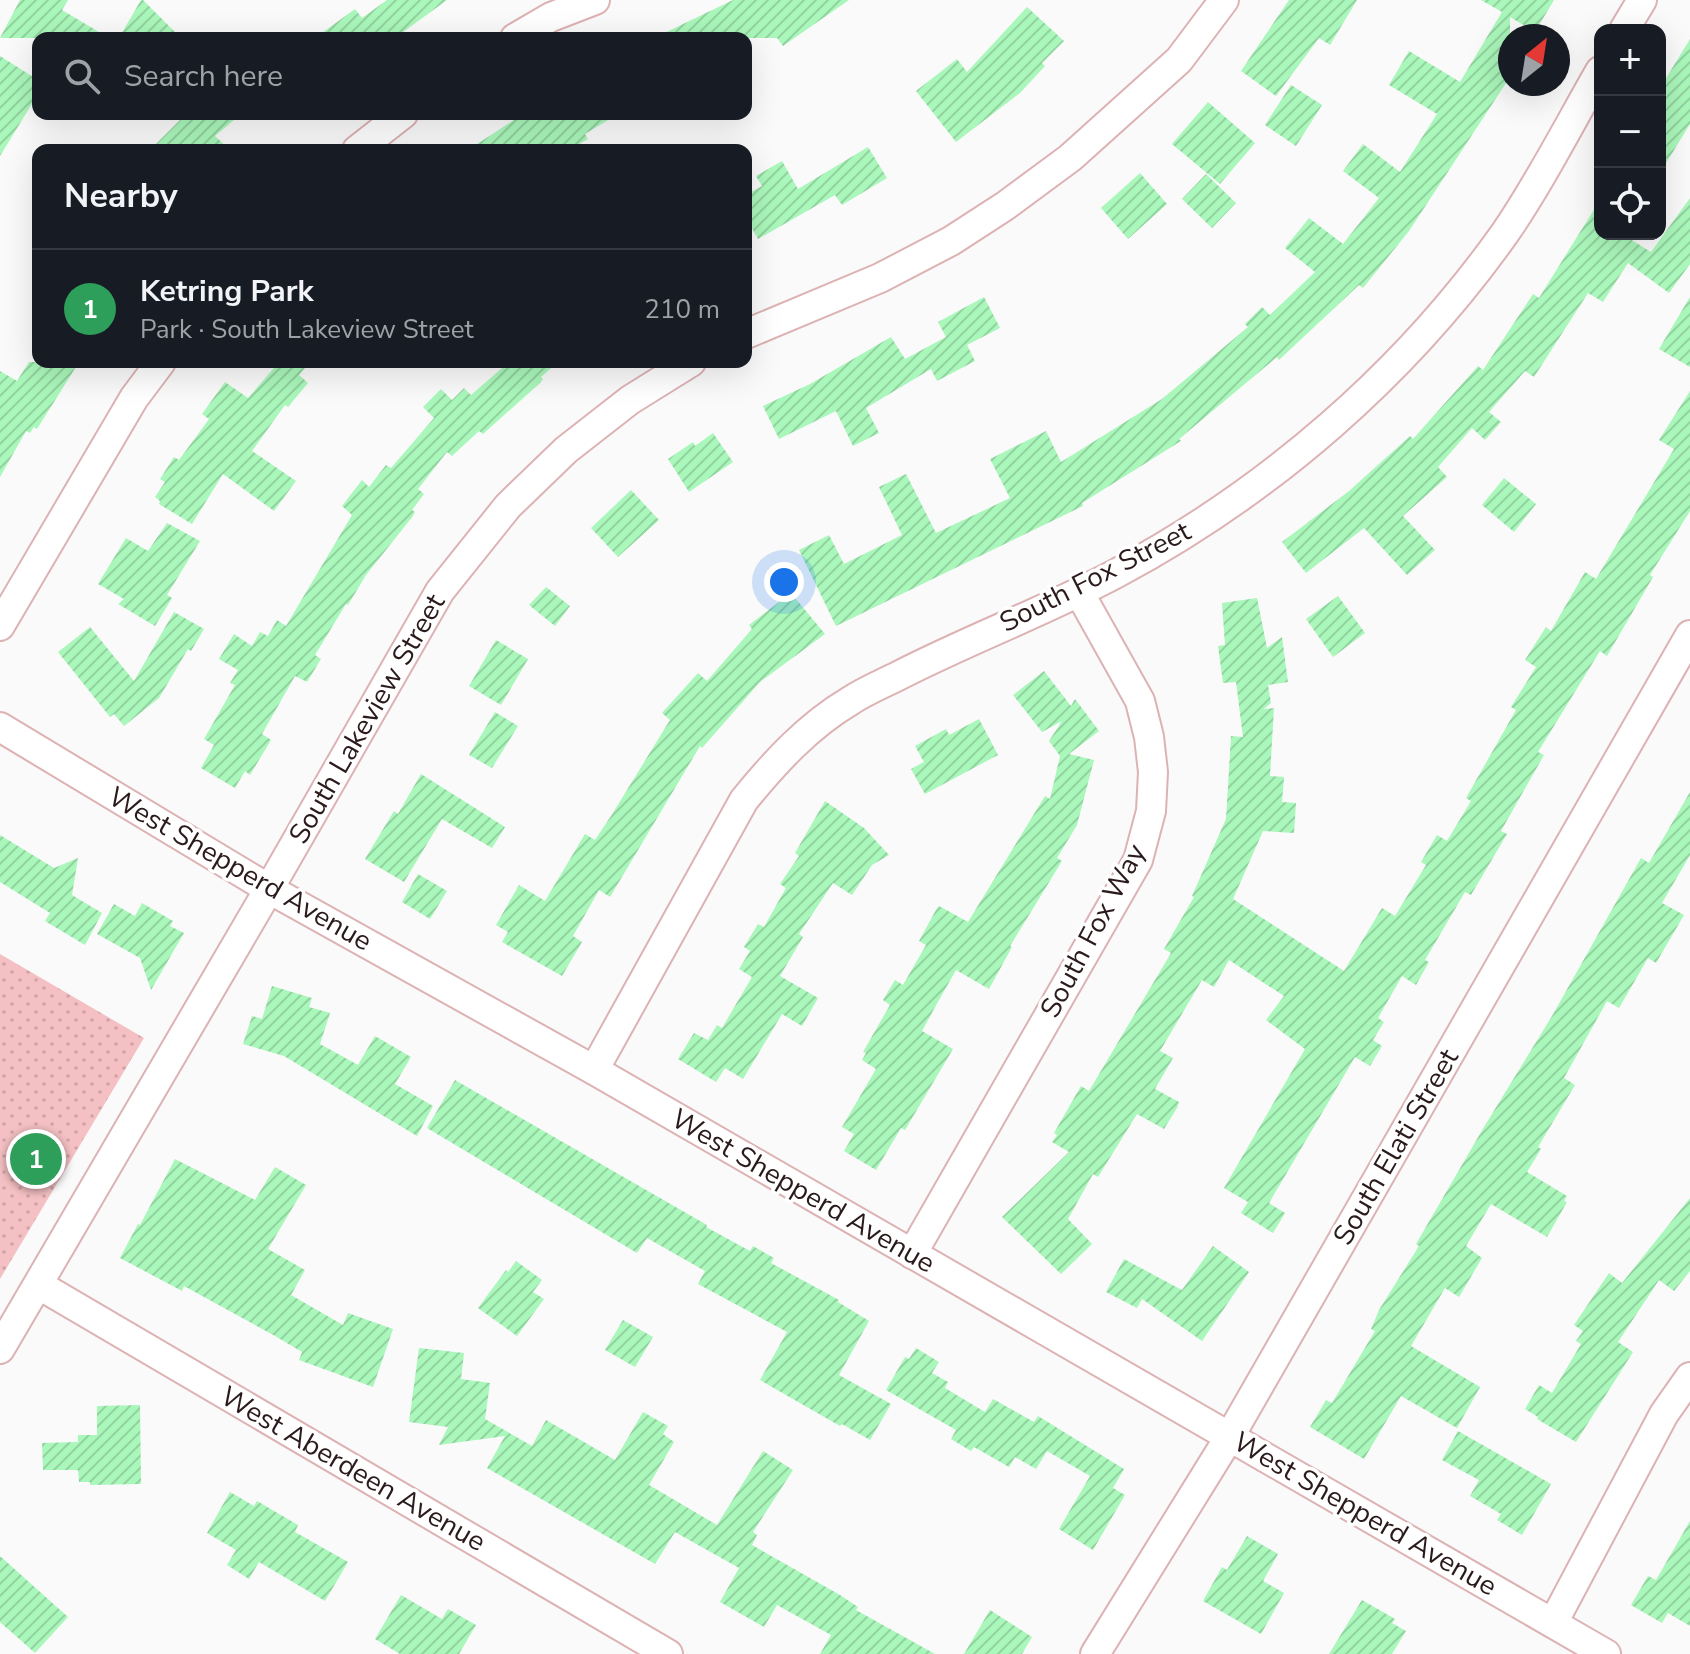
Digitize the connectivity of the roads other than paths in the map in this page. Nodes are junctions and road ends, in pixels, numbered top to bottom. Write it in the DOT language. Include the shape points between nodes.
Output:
graph roads {
  1 [pos="595,0"];
  2 [pos="1224,0"];
  3 [pos="1642,0"];
  4 [pos="1628,24"];
  5 [pos="525,32"];
  6 [pos="1594,81"];
  7 [pos="395,120"];
  8 [pos="365,144"];
  9 [pos="752,331"];
  10 [pos="156,368"];
  11 [pos="681,368"];
  12 [pos="1079,592"];
  13 [pos="0,626"];
  14 [pos="1690,635"];
  15 [pos="0,727"];
  16 [pos="269,889"];
  17 [pos="594,1070"];
  18 [pos="912,1254"];
  19 [pos="39,1285"];
  20 [pos="0,1349"];
  21 [pos="1690,1377"];
  22 [pos="1230,1436"];
  23 [pos="1553,1623"];
  24 [pos="668,1654"];
  25 [pos="1095,1654"];
  26 [pos="1606,1654"];
  1 -- 5 [label="street"];
  2 -- 9 [label="street" via="1179,60 1070,158 1005,206 880,278"];
  3 -- 4 [label="street"];
  6 -- 12 [label="street, South Fox Street" via="1508,229 1413,348 1277,469 1203,521"];
  7 -- 8 [label="street"];
  10 -- 13 [label="street"];
  11 -- 16 [label="street, South Lakeview Street" via="566,450 464,558"];
  12 -- 17 [label="street, South Fox Street" via="849,701 770,767 744,800"];
  12 -- 18 [label="street, South Fox Way" via="1140,701 1152,760 1151,811 1138,860"];
  14 -- 22 [label="street, South Elati Street"];
  15 -- 16 [label="street, West Shepperd Avenue"];
  16 -- 17 [label="street, West Shepperd Avenue"];
  16 -- 19 [label="street, South Lakeview Street"];
  17 -- 18 [label="street, West Shepperd Avenue"];
  18 -- 22 [label="street, West Shepperd Avenue"];
  19 -- 20 [label="street, South Lakeview Street"];
  19 -- 24 [label="street, West Aberdeen Avenue"];
  21 -- 23 [label="street" via="1664,1414"];
  22 -- 23 [label="street, West Shepperd Avenue"];
  22 -- 25 [label="street, South Elati Street"];
  23 -- 26 [label="street, West Shepperd Avenue"];
}
